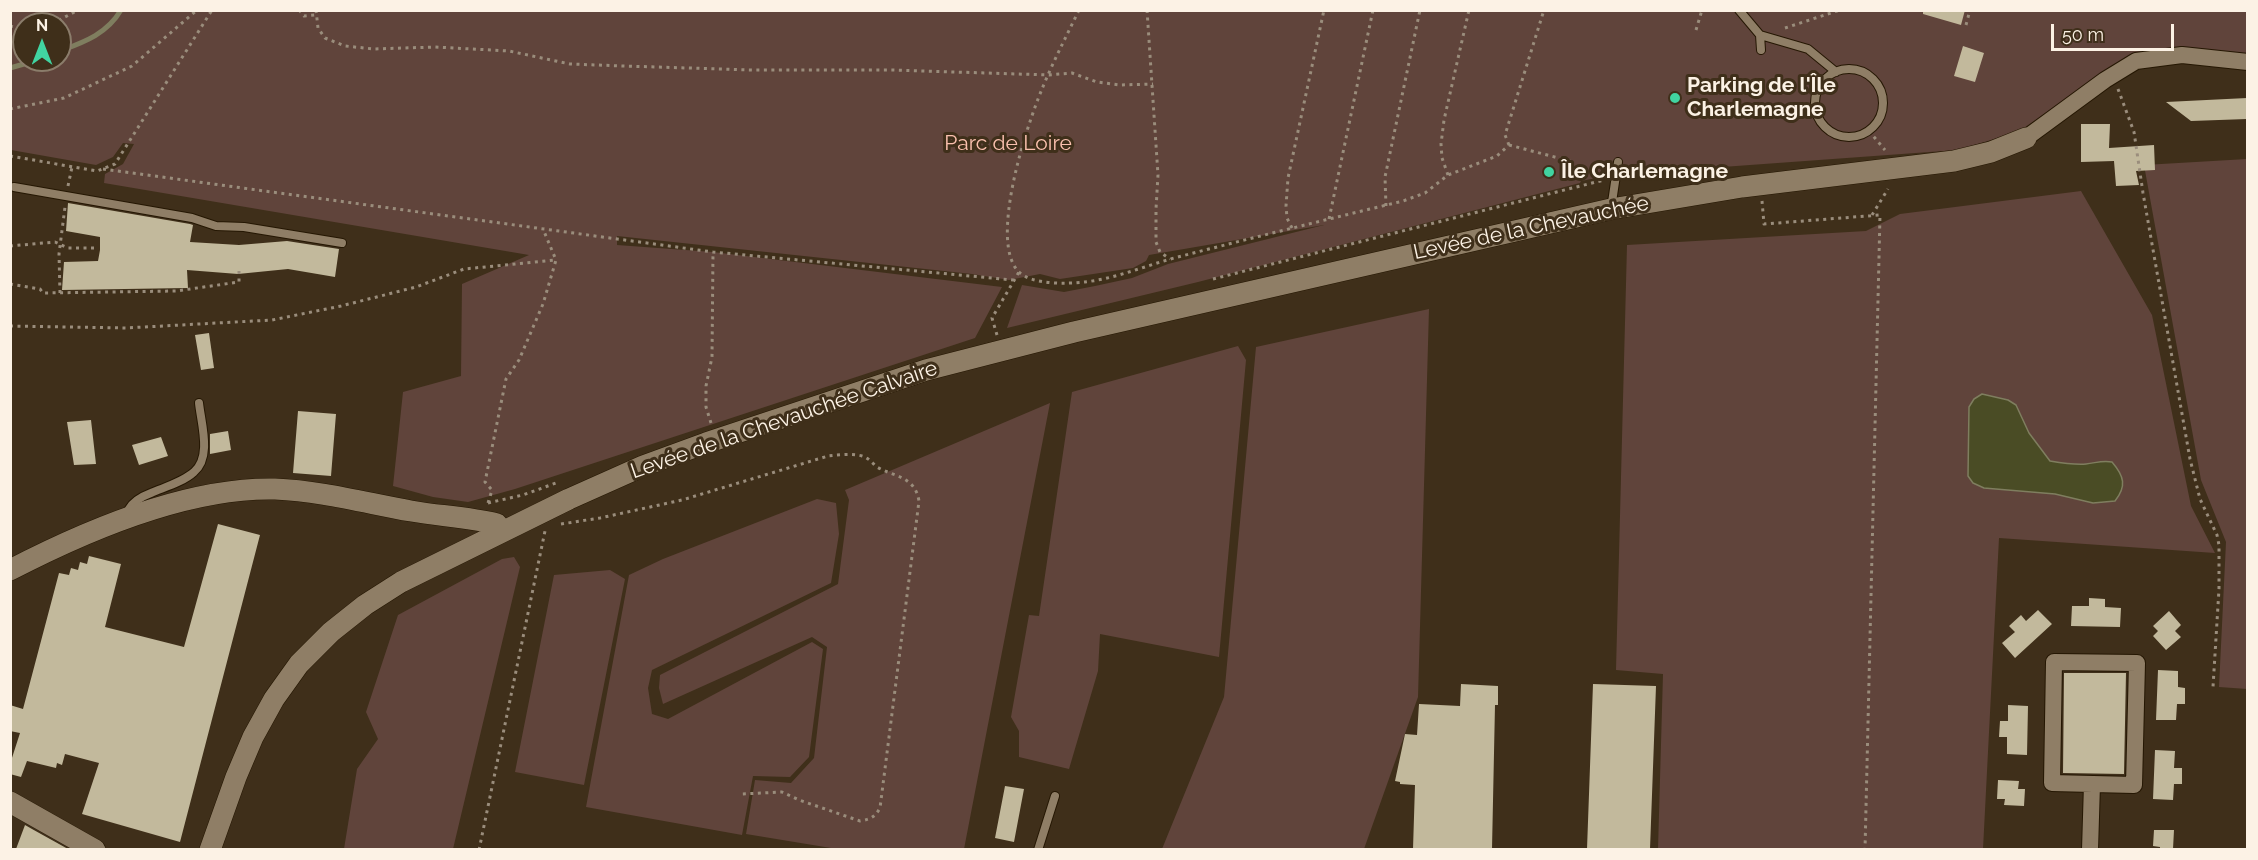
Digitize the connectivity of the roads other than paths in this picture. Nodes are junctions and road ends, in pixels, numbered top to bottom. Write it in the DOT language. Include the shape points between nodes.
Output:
graph roads {
  1 [pos="1739,10"];
  2 [pos="1760,35"];
  3 [pos="1761,50"];
  4 [pos="2247,62"];
  5 [pos="1836,72"];
  6 [pos="2026,138"];
  7 [pos="1618,162"];
  8 [pos="14,187"];
  9 [pos="1611,209"];
  10 [pos="342,243"];
  11 [pos="1074,332"];
  12 [pos="199,404"];
  13 [pos="130,516"];
  14 [pos="502,531"];
  15 [pos="10,570"];
  16 [pos="2092,784"];
  17 [pos="1055,796"];
  18 [pos="10,802"];
  19 [pos="95,849"];
  20 [pos="210,849"];
  21 [pos="1038,849"];
  22 [pos="2090,849"];
  1 -- 2 [label="lane"];
  2 -- 3 [label="lane"];
  2 -- 5 [label="lane" via="1808,49"];
  4 -- 6 [label="street" via="2182,55 2136,61"];
  5 -- 5 [label="lane" via="1819,87 1815,110 1826,129 1836,135 1859,136 1881,114 1881,93 1870,76 1860,71"];
  6 -- 9 [label="street, Levée de la Chevauchée" via="1953,161 1742,187"];
  7 -- 9 [label="lane"];
  8 -- 10 [label="lane" via="192,218 216,226"];
  9 -- 11 [label="street, Levée de la Chevauchée"];
  11 -- 14 [label="street, Levée de la Chevauchée Calvaire" via="926,370 706,443 643,466"];
  12 -- 13 [label="lane" via="204,448 199,467 132,504"];
  13 -- 14 [label="street" via="190,499 273,489 474,519 497,524"];
  13 -- 15 [label="street"];
  14 -- 20 [label="street, Levée de la Chevauchée Calvaire" via="401,582 365,605 299,664 253,736"];
  16 -- 16 [label="street" via="2134,785 2137,663 2054,662 2052,783"];
  16 -- 22 [label="street"];
  17 -- 21 [label="lane"];
  18 -- 19 [label="street"];
}
